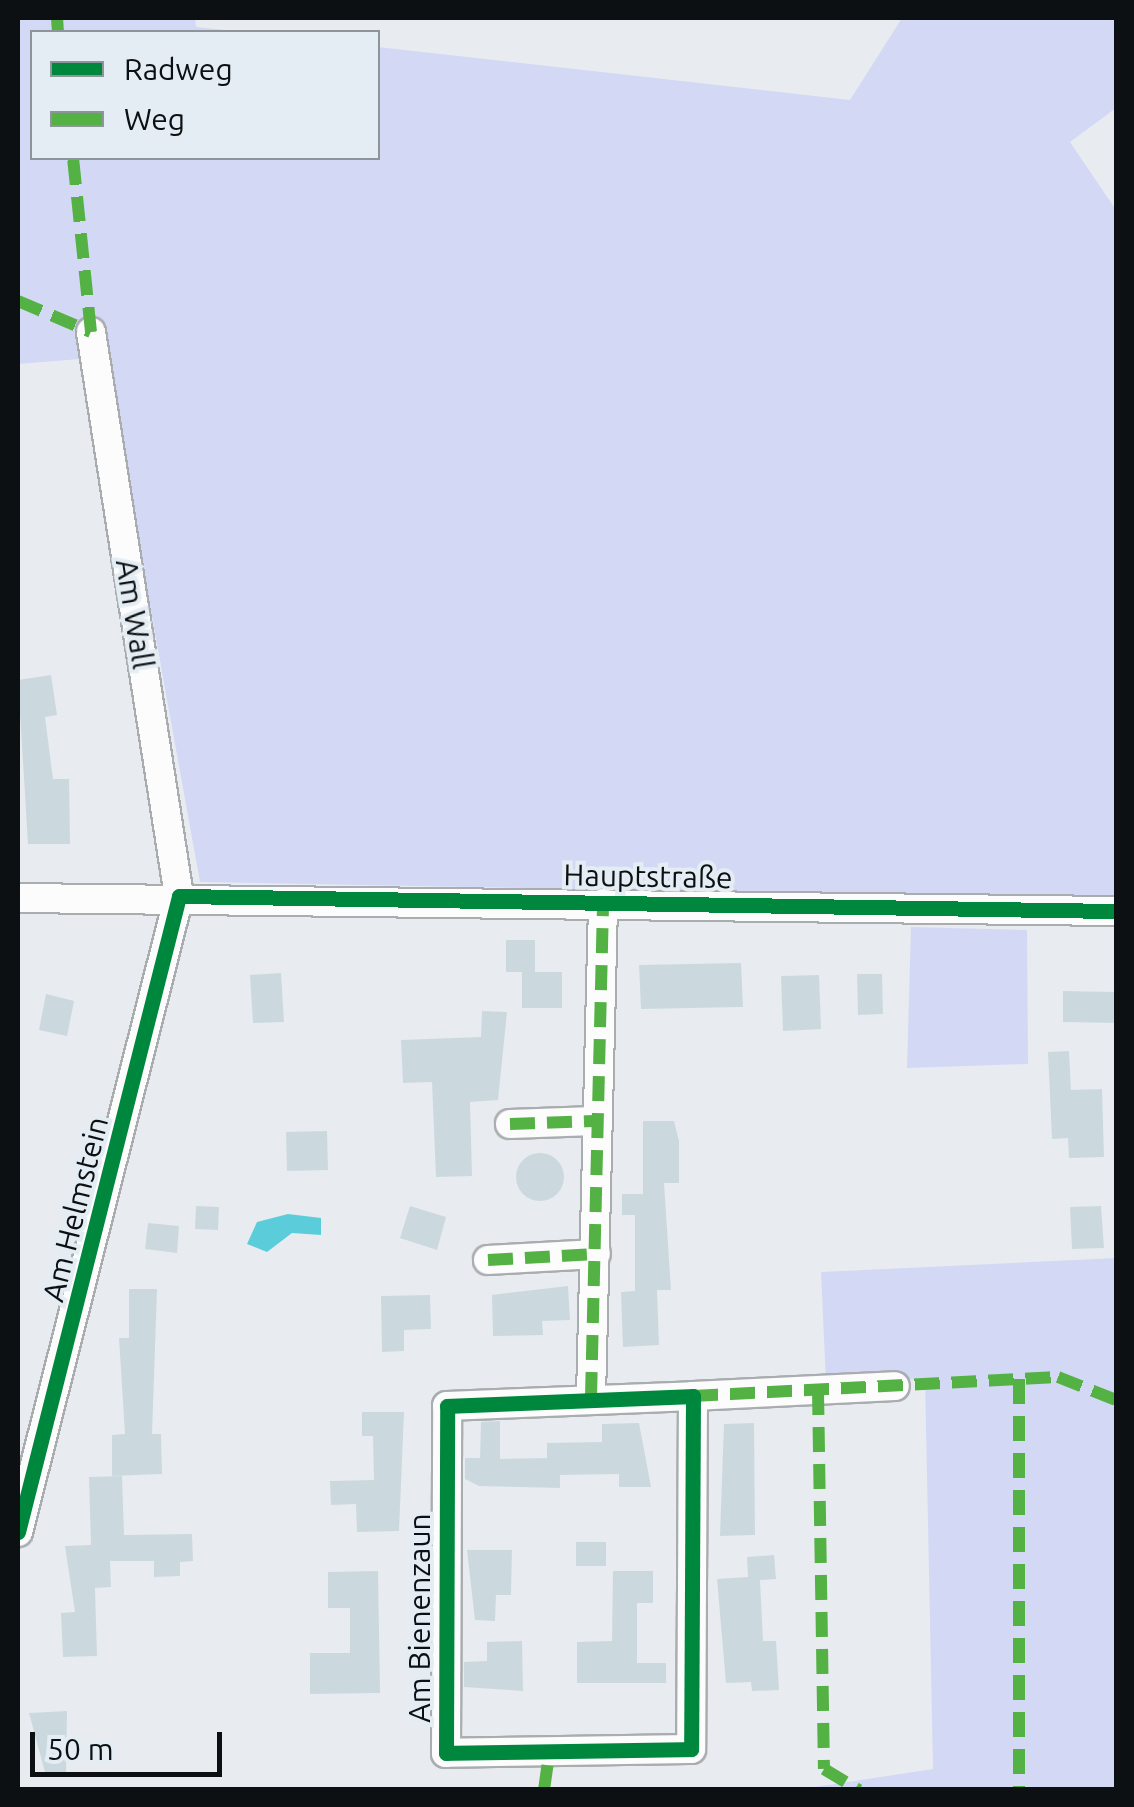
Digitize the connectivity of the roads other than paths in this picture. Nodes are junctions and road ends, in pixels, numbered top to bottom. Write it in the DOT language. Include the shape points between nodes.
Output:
graph roads {
  1 [pos="91,332"];
  2 [pos="179,896"];
  3 [pos="18,898"];
  4 [pos="602,904"];
  5 [pos="1116,911"];
  6 [pos="594,1122"];
  7 [pos="510,1124"];
  8 [pos="596,1254"];
  9 [pos="488,1260"];
  10 [pos="895,1386"];
  11 [pos="693,1396"];
  12 [pos="591,1397"];
  13 [pos="18,1532"];
  1 -- 2 [label="street, Am Wall"];
  2 -- 3 [label="street, Hauptstraße"];
  2 -- 4 [label="street, Hauptstraße"];
  2 -- 13 [label="street, Am Helmstein"];
  4 -- 5 [label="street, Hauptstraße"];
  4 -- 6 [label="street"];
  6 -- 7 [label="street"];
  6 -- 8 [label="street"];
  8 -- 9 [label="street"];
  8 -- 12 [label="street"];
  10 -- 11 [label="street, Am Bienenzaun"];
  11 -- 12 [label="street, Am Bienenzaun"];
  11 -- 12 [label="street, Am Bienenzaun" via="691,1749 446,1753 448,1406"];
}
